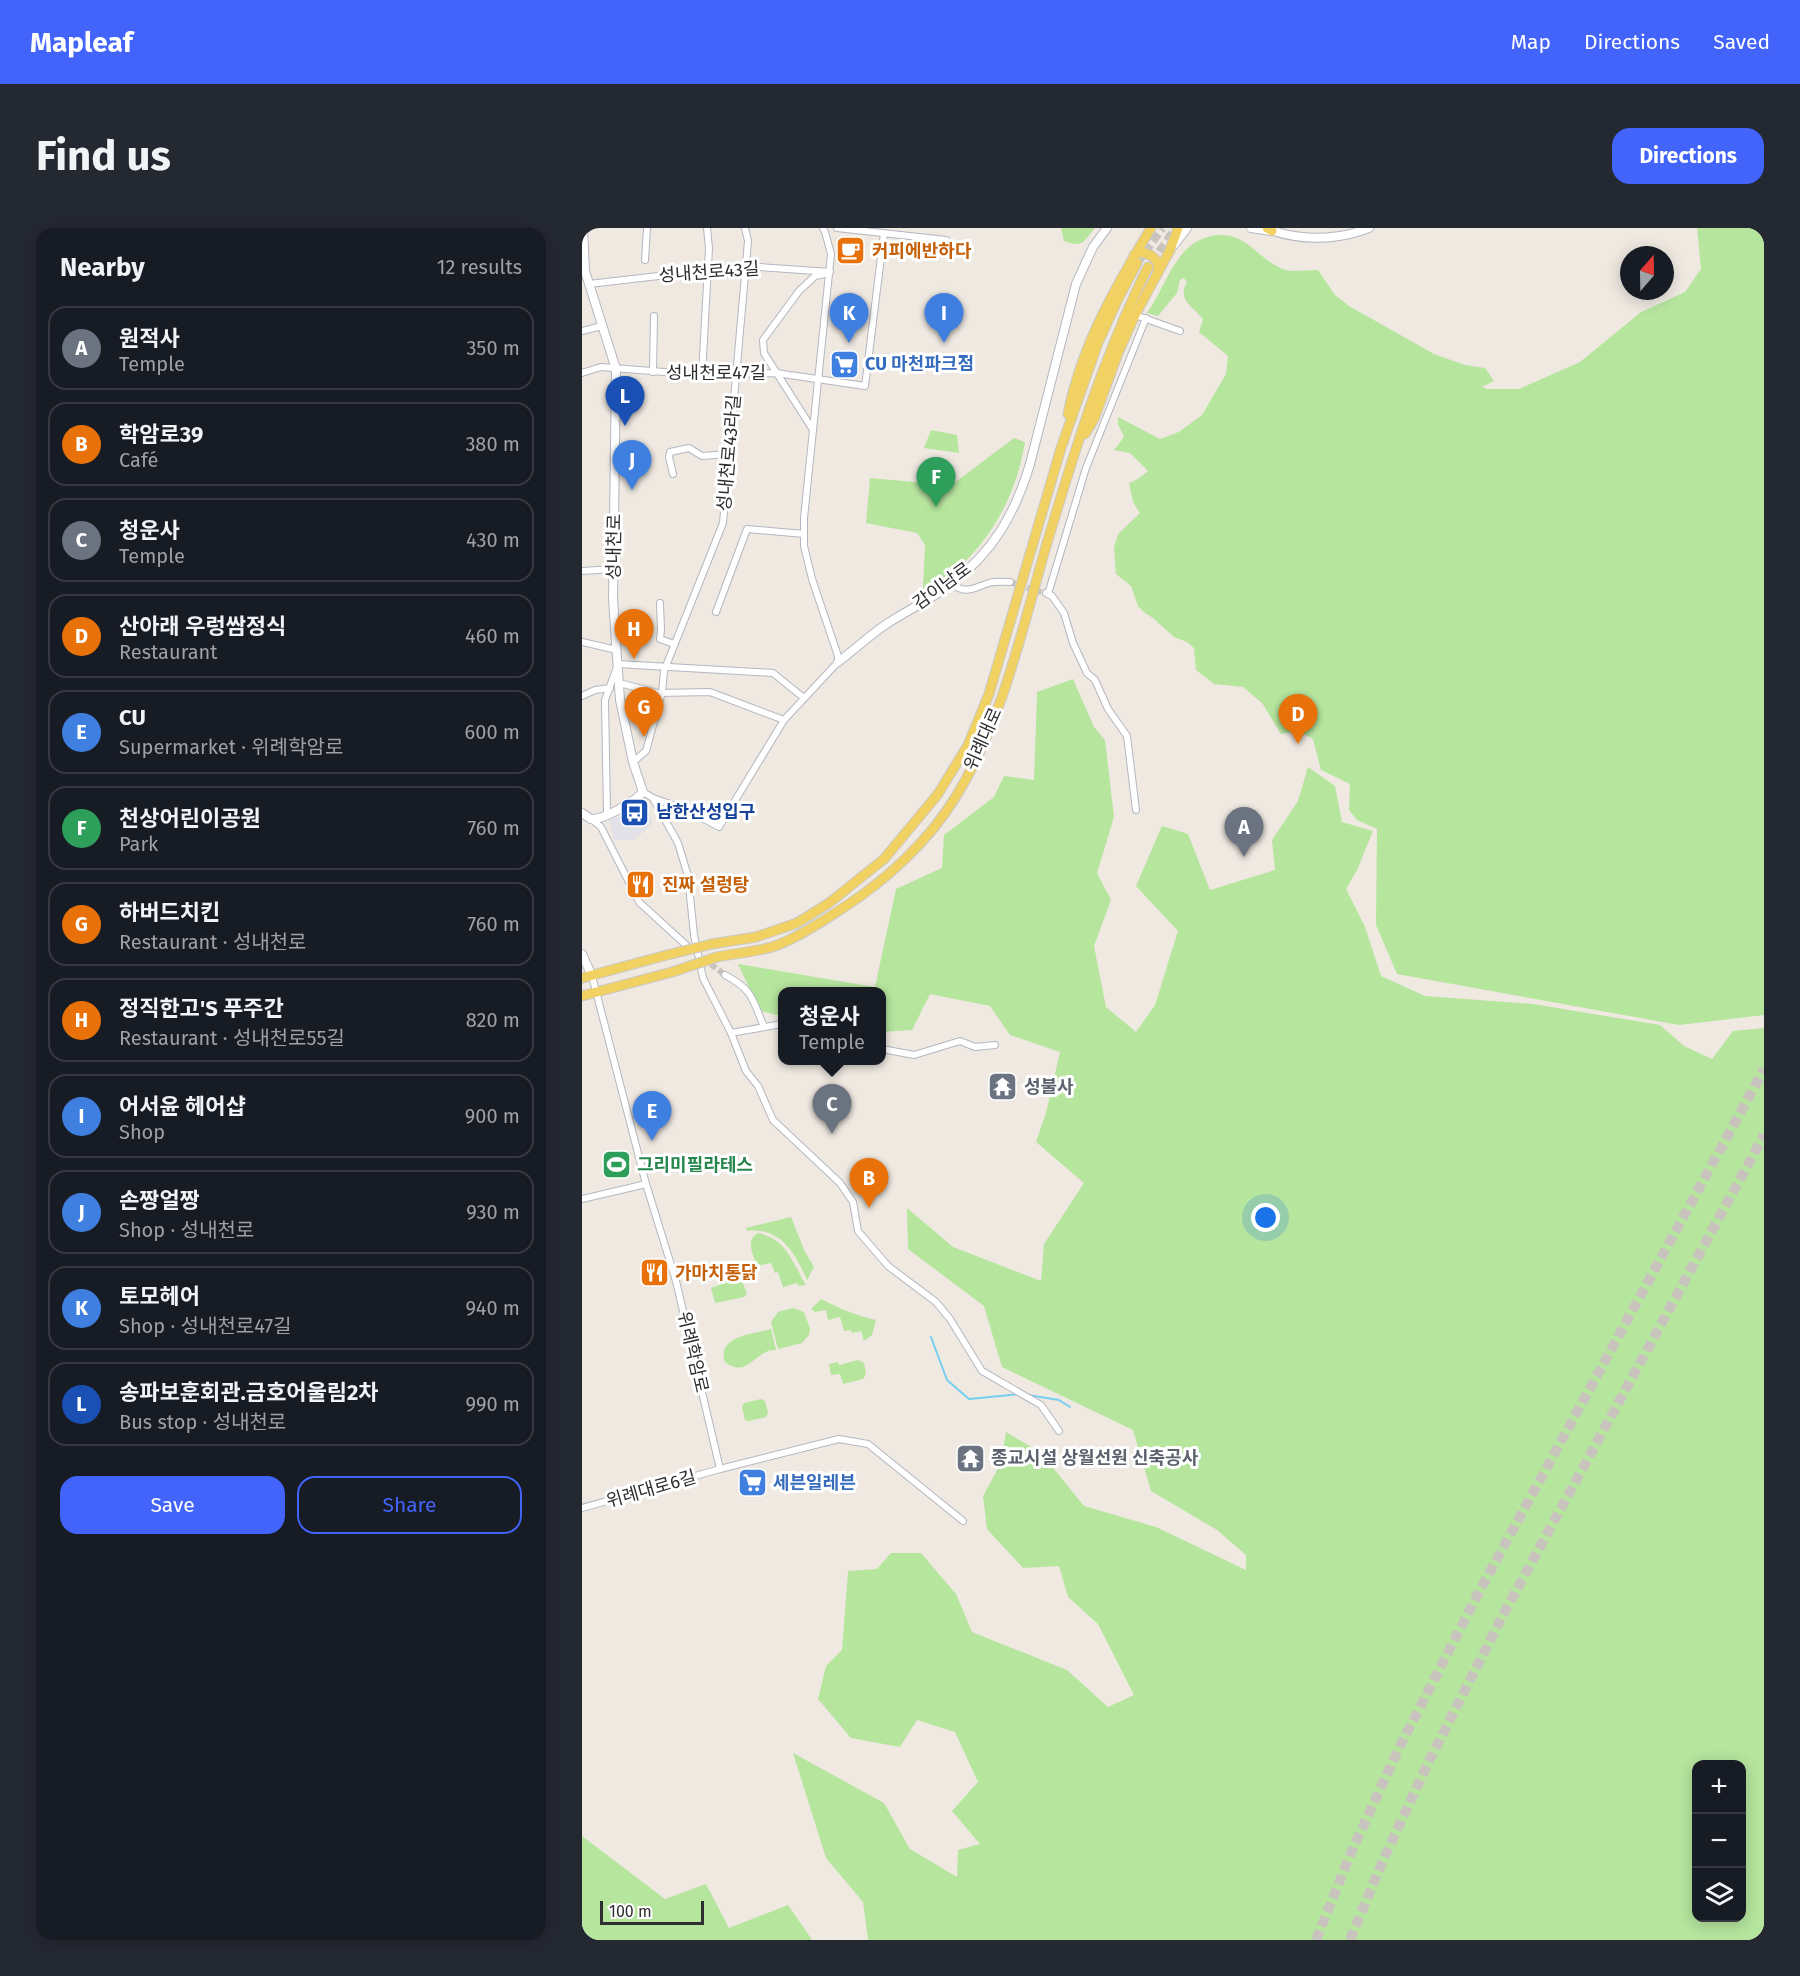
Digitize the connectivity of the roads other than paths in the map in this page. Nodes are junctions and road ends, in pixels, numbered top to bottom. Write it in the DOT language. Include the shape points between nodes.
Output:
graph roads {
  1 [pos="583,228"];
  2 [pos="647,228"];
  3 [pos="707,228"];
  4 [pos="745,228"];
  5 [pos="823,228"];
  6 [pos="837,228"];
  7 [pos="1107,228"];
  8 [pos="1150,228"];
  9 [pos="1178,228"];
  10 [pos="1187,228"];
  11 [pos="1251,228"];
  12 [pos="1369,228"];
  13 [pos="1268,229"];
  14 [pos="884,233"];
  15 [pos="946,240"];
  16 [pos="1170,250"];
  17 [pos="1136,259"];
  18 [pos="645,260"];
  19 [pos="745,266"];
  20 [pos="1148,267"];
  21 [pos="708,269"];
  22 [pos="830,272"];
  23 [pos="1158,272"];
  24 [pos="589,284"];
  25 [pos="1135,315"];
  26 [pos="654,316"];
  27 [pos="1146,318"];
  28 [pos="603,326"];
  29 [pos="582,331"];
  30 [pos="1180,331"];
  31 [pos="616,369"];
  32 [pos="652,372"];
  33 [pos="776,373"];
  34 [pos="582,374"];
  35 [pos="702,375"];
  36 [pos="736,375"];
  37 [pos="819,380"];
  38 [pos="813,430"];
  39 [pos="729,454"];
  40 [pos="1074,455"];
  41 [pos="673,474"];
  42 [pos="804,534"];
  43 [pos="614,569"];
  44 [pos="582,571"];
  45 [pos="1010,582"];
  46 [pos="952,584"];
  47 [pos="660,603"];
  48 [pos="716,612"];
  49 [pos="582,642"];
  50 [pos="674,644"];
  51 [pos="617,650"];
  52 [pos="838,662"];
  53 [pos="618,664"];
  54 [pos="666,668"];
  55 [pos="619,683"];
  56 [pos="610,688"];
  57 [pos="662,692"];
  58 [pos="582,696"];
  59 [pos="804,698"];
  60 [pos="623,709"];
  61 [pos="656,717"];
  62 [pos="784,720"];
  63 [pos="633,762"];
  64 [pos="643,792"];
  65 [pos="653,798"];
  66 [pos="1136,810"];
  67 [pos="582,813"];
  68 [pos="607,814"];
  69 [pos="591,819"];
  70 [pos="686,945"];
  71 [pos="582,954"];
  72 [pos="725,975"];
  73 [pos="587,977"];
  74 [pos="597,993"];
  75 [pos="582,996"];
  76 [pos="778,1025"];
  77 [pos="764,1027"];
  78 [pos="730,1033"];
  79 [pos="994,1045"];
  80 [pos="886,1049"];
  81 [pos="646,1184"];
  82 [pos="582,1199"];
  83 [pos="1059,1431"];
  84 [pos="720,1469"];
  85 [pos="582,1508"];
  86 [pos="963,1521"];
  1 -- 24 [label="street, 성내천로"];
  2 -- 18 [label="street"];
  3 -- 21 [label="street"];
  4 -- 19 [label="street, 성내천로43라길"];
  5 -- 22 [label="street" via="831,254"];
  6 -- 14 [label="street"];
  7 -- 46 [label="street, 감이남로" via="1093,247 1076,284 1015,508 988,549"];
  8 -- 17 [label="main road, 위례대로"];
  9 -- 16 [label="main road"];
  10 -- 16 [label="main road"];
  11 -- 13 [label="main road"];
  12 -- 13 [label="main road" via="1312,238"];
  14 -- 15 [label="street"];
  14 -- 37 [label="street, 성내천로47길" via="865,386"];
  16 -- 23 [label="main road"];
  17 -- 23 [label="main road" via="1141,252 1154,257"];
  17 -- 73 [label="main road, 위례대로, bridge" via="1109,300 1081,366 990,694 968,745 938,794 884,858 829,903 797,923 756,937 712,944"];
  19 -- 21 [label="street, 성내천로43길"];
  19 -- 22 [label="street, 성내천로43길"];
  19 -- 36 [label="street, 성내천로43라길"];
  20 -- 40 [label="main road, 위례대로" via="1113,344"];
  21 -- 24 [label="street, 성내천로43길"];
  21 -- 35 [label="street"];
  22 -- 33 [label="street" via="815,276 798,291 764,340 764,353"];
  22 -- 37 [label="street"];
  23 -- 25 [label="main road"];
  24 -- 28 [label="street, 성내천로"];
  25 -- 27 [label="street"];
  25 -- 40 [label="main road" via="1094,419"];
  26 -- 32 [label="street, 성내천로47길"];
  27 -- 30 [label="street"];
  27 -- 66 [label="street" via="1086,468 1046,594 1064,613 1087,673 1095,680 1108,709 1127,736"];
  28 -- 29 [label="street"];
  28 -- 31 [label="street, 성내천로"];
  31 -- 32 [label="street, 성내천로47길"];
  31 -- 34 [label="street, 성내천로47길" via="601,367"];
  31 -- 43 [label="street, 성내천로"];
  32 -- 35 [label="street, 성내천로47길"];
  33 -- 36 [label="street, 성내천로47길"];
  33 -- 37 [label="street, 성내천로47길"];
  33 -- 38 [label="street"];
  35 -- 36 [label="street, 성내천로47길"];
  36 -- 39 [label="street, 성내천로43라길"];
  37 -- 38 [label="street"];
  38 -- 42 [label="street"];
  39 -- 41 [label="street" via="702,456 689,448 670,452"];
  39 -- 50 [label="street, 성내천로43라길" via="723,523"];
  40 -- 74 [label="main road, 위례대로, bridge" via="1002,698 955,799 930,831 866,894 776,946 717,957"];
  42 -- 48 [label="street" via="747,530"];
  42 -- 52 [label="street" via="812,579"];
  43 -- 44 [label="street"];
  43 -- 51 [label="street, 성내천로"];
  45 -- 46 [label="street" via="991,582 975,590 960,590"];
  46 -- 52 [label="street, 감이남로" via="882,627"];
  47 -- 50 [label="street" via="660,639"];
  49 -- 51 [label="street"];
  50 -- 54 [label="street, 성내천로43라길"];
  51 -- 53 [label="street, 성내천로"];
  52 -- 59 [label="street, 감이남로"];
  53 -- 54 [label="street"];
  53 -- 55 [label="street, 성내천로"];
  53 -- 56 [label="street"];
  54 -- 57 [label="street, 성내천로43라길"];
  54 -- 59 [label="street" via="773,673"];
  55 -- 57 [label="street"];
  55 -- 60 [label="street, 성내천로"];
  56 -- 58 [label="street"];
  56 -- 68 [label="street" via="605,700"];
  57 -- 61 [label="street, 성내천로43라길"];
  57 -- 62 [label="street" via="710,692"];
  59 -- 62 [label="street, 감이남로"];
  60 -- 61 [label="street"];
  60 -- 63 [label="street, 성내천로"];
  61 -- 63 [label="street" via="646,751"];
  62 -- 65 [label="street, 감이남로" via="719,827"];
  63 -- 64 [label="street, 성내천로"];
  64 -- 65 [label="street"];
  64 -- 68 [label="street" via="636,800"];
  65 -- 78 [label="street" via="678,843 688,876 703,978"];
  67 -- 69 [label="main road"];
  68 -- 69 [label="street"];
  69 -- 70 [label="street" via="601,827 639,902"];
  71 -- 73 [label="main road"];
  72 -- 77 [label="street" via="742,984 750,994"];
  73 -- 74 [label="street, 위례학암로"];
  74 -- 75 [label="main road, 위례대로"];
  74 -- 81 [label="street, 위례학암로"];
  76 -- 77 [label="street"];
  77 -- 78 [label="street"];
  78 -- 83 [label="street" via="773,1120 840,1183 853,1202 858,1231 873,1250 936,1302 982,1371 1041,1405"];
  79 -- 80 [label="street" via="975,1047 960,1041 914,1055"];
  81 -- 82 [label="street"];
  81 -- 84 [label="street, 위례학암로" via="681,1300"];
  84 -- 85 [label="street, 위례대로6길"];
  84 -- 86 [label="street, 위례대로6길" via="839,1439 854,1441 868,1444"];
}
